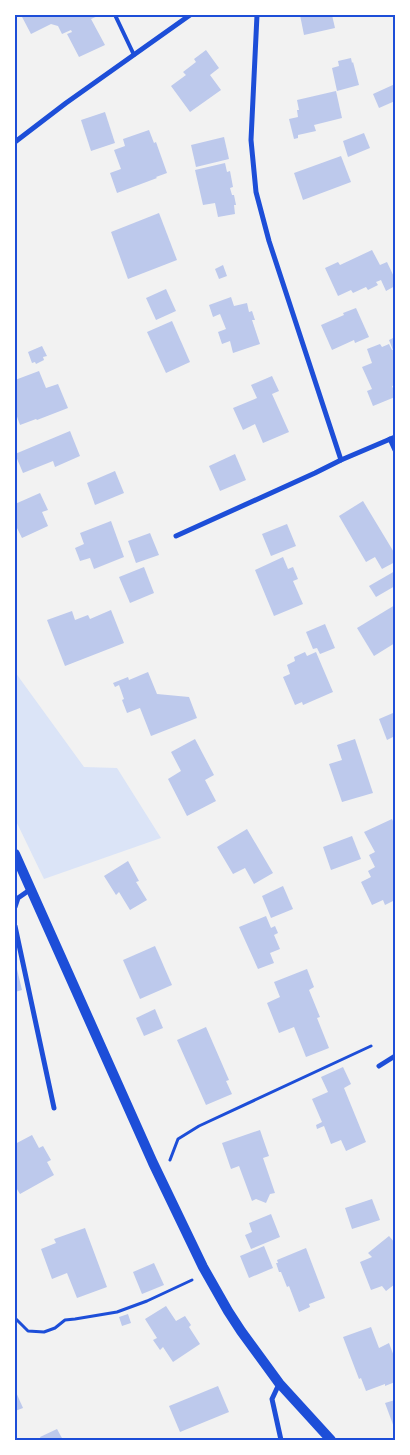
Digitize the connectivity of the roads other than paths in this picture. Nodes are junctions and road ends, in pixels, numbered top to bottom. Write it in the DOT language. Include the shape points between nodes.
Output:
graph roads {
  1 [pos="115,15"];
  2 [pos="190,15"];
  3 [pos="257,15"];
  4 [pos="134,55"];
  5 [pos="15,142"];
  6 [pos="392,438"];
  7 [pos="395,450"];
  8 [pos="341,460"];
  9 [pos="176,536"];
  10 [pos="15,854"];
  11 [pos="32,888"];
  12 [pos="15,907"];
  13 [pos="15,926"];
  14 [pos="395,1056"];
  15 [pos="379,1066"];
  16 [pos="54,1108"];
  17 [pos="280,1383"];
  18 [pos="281,1440"];
  19 [pos="331,1440"];
  1 -- 4 [label="lane"];
  2 -- 4 [label="street"];
  3 -- 8 [label="street" via="251,140 256,192"];
  4 -- 5 [label="street"];
  6 -- 7 [label="street"];
  6 -- 8 [label="street"];
  8 -- 9 [label="street"];
  10 -- 11 [label="main road"];
  11 -- 12 [label="street" via="18,898"];
  11 -- 17 [label="main road" via="206,1273 240,1331"];
  13 -- 16 [label="street"];
  14 -- 15 [label="street"];
  17 -- 18 [label="street" via="272,1399"];
  17 -- 19 [label="main road"];
}
